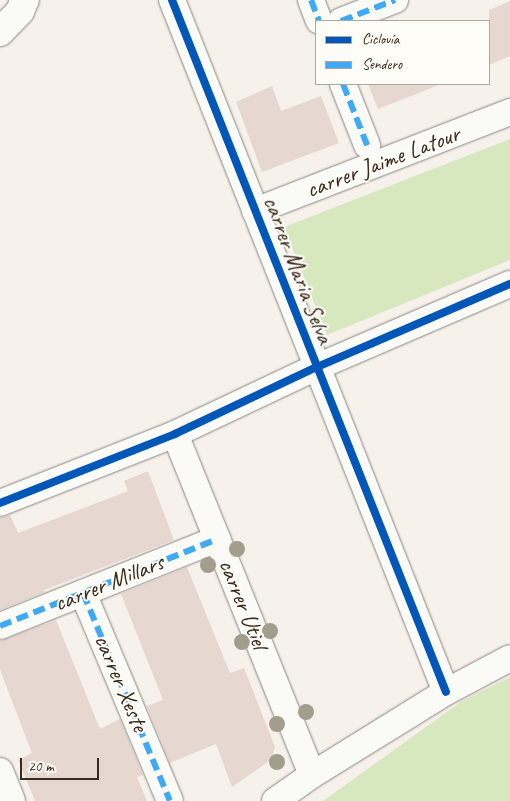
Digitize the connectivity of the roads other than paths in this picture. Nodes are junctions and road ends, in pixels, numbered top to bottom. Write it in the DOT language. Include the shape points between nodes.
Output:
graph roads {
  1 [pos="25,0"];
  2 [pos="172,0"];
  3 [pos="311,0"];
  4 [pos="395,0"];
  5 [pos="319,20"];
  6 [pos="344,20"];
  7 [pos="0,32"];
  8 [pos="343,85"];
  9 [pos="510,112"];
  10 [pos="367,145"];
  11 [pos="256,211"];
  12 [pos="510,284"];
  13 [pos="317,367"];
  14 [pos="175,434"];
  15 [pos="0,503"];
  16 [pos="217,539"];
  17 [pos="83,593"];
  18 [pos="0,626"];
  19 [pos="510,658"];
  20 [pos="446,692"];
  21 [pos="0,771"];
  22 [pos="312,775"];
  23 [pos="12,801"];
  24 [pos="170,801"];
  25 [pos="275,801"];
  1 -- 7 [label="main road" via="20,11"];
  2 -- 11 [label="street, carrer Maria Selva"];
  3 -- 5 [label="street"];
  4 -- 6 [label="street"];
  8 -- 10 [label="street"];
  9 -- 11 [label="street, carrer Jaime Latour"];
  11 -- 13 [label="street, carrer Maria Selva"];
  12 -- 13 [label="street"];
  13 -- 14 [label="street"];
  13 -- 20 [label="street, carrer Maria Selva"];
  14 -- 15 [label="street"];
  14 -- 16 [label="street, carrer Utiel"];
  16 -- 17 [label="street, carrer Millars"];
  16 -- 22 [label="street, carrer Utiel"];
  17 -- 18 [label="street, carrer Millars"];
  17 -- 24 [label="street, carrer Xeste"];
  19 -- 20 [label="street"];
  20 -- 22 [label="street"];
  21 -- 23 [label="street"];
  22 -- 25 [label="street"];
}
